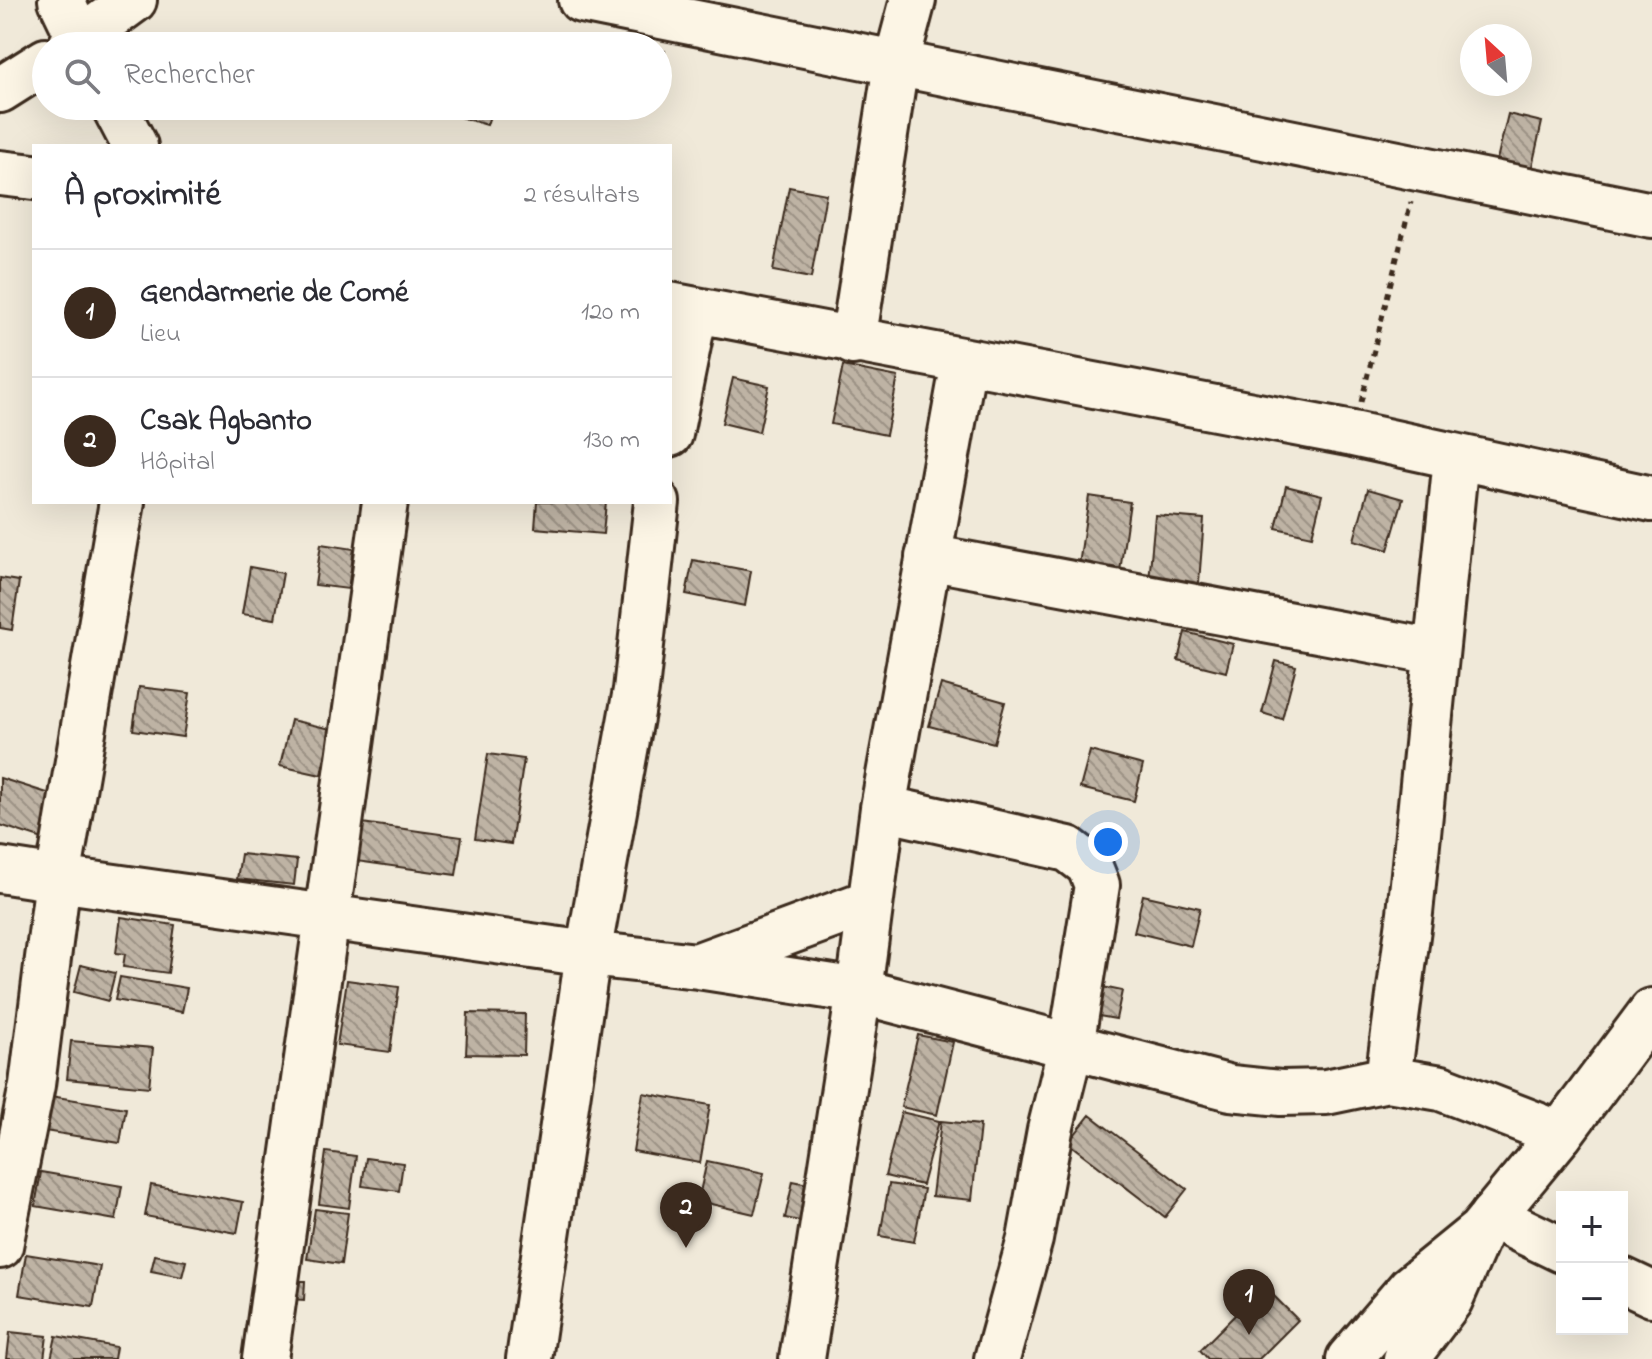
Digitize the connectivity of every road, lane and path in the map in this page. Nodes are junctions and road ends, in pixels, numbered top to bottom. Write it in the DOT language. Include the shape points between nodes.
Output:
graph roads {
  1 [pos="61,0"];
  2 [pos="134,0"];
  3 [pos="581,0"];
  4 [pos="913,0"];
  5 [pos="67,32"];
  6 [pos="91,32"];
  7 [pos="896,64"];
  8 [pos="32,71"];
  9 [pos="0,90"];
  10 [pos="121,120"];
  11 [pos="134,144"];
  12 [pos="1419,167"];
  13 [pos="0,173"];
  14 [pos="32,177"];
  15 [pos="1652,215"];
  16 [pos="683,308"];
  17 [pos="853,342"];
  18 [pos="964,362"];
  19 [pos="672,415"];
  20 [pos="1353,434"];
  21 [pos="1456,458"];
  22 [pos="1652,499"];
  23 [pos="122,504"];
  24 [pos="385,504"];
  25 [pos="657,504"];
  26 [pos="928,557"];
  27 [pos="1436,652"];
  28 [pos="883,808"];
  29 [pos="0,870"];
  30 [pos="58,879"];
  31 [pos="870,902"];
  32 [pos="324,918"];
  33 [pos="588,954"];
  34 [pos="698,966"];
  35 [pos="859,991"];
  36 [pos="1652,1011"];
  37 [pos="1071,1046"];
  38 [pos="1388,1079"];
  39 [pos="1560,1134"];
  40 [pos="1486,1224"];
  41 [pos="0,1246"];
  42 [pos="1556,1248"];
  43 [pos="1628,1283"];
  44 [pos="1652,1294"];
  45 [pos="265,1359"];
  46 [pos="529,1359"];
  47 [pos="802,1359"];
  48 [pos="997,1359"];
  49 [pos="1349,1359"];
  50 [pos="1406,1359"];
  1 -- 5 [label="main road"];
  2 -- 6 [label="main road"];
  3 -- 7 [label="main road"];
  4 -- 7 [label="main road"];
  7 -- 12 [label="main road"];
  7 -- 17 [label="main road"];
  8 -- 9 [label="main road"];
  10 -- 11 [label="main road"];
  12 -- 15 [label="main road"];
  12 -- 20 [label="path"];
  13 -- 14 [label="main road"];
  16 -- 17 [label="main road"];
  16 -- 19 [label="main road"];
  17 -- 18 [label="main road"];
  18 -- 20 [label="main road"];
  18 -- 26 [label="main road"];
  20 -- 21 [label="main road"];
  21 -- 22 [label="main road"];
  21 -- 27 [label="main road"];
  23 -- 30 [label="main road"];
  24 -- 32 [label="main road"];
  25 -- 33 [label="main road" via="636,690"];
  26 -- 27 [label="main road"];
  26 -- 28 [label="main road"];
  27 -- 38 [label="main road"];
  28 -- 31 [label="main road"];
  28 -- 37 [label="main road" via="1068,849 1089,865 1097,885"];
  29 -- 30 [label="main road"];
  30 -- 32 [label="main road"];
  30 -- 41 [label="main road" via="32,1085"];
  31 -- 34 [label="main road"];
  31 -- 35 [label="main road"];
  32 -- 33 [label="main road"];
  32 -- 45 [label="main road"];
  33 -- 34 [label="main road"];
  33 -- 46 [label="main road"];
  34 -- 35 [label="main road"];
  35 -- 37 [label="main road"];
  35 -- 47 [label="main road"];
  36 -- 39 [label="main road"];
  37 -- 38 [label="main road" via="1243,1089 1326,1092"];
  37 -- 48 [label="main road" via="1030,1239"];
  38 -- 39 [label="main road" via="1441,1088"];
  39 -- 40 [label="main road"];
  40 -- 42 [label="main road"];
  40 -- 49 [label="main road" via="1410,1288"];
  40 -- 50 [label="main road" via="1450,1300"];
  43 -- 44 [label="main road"];
}
